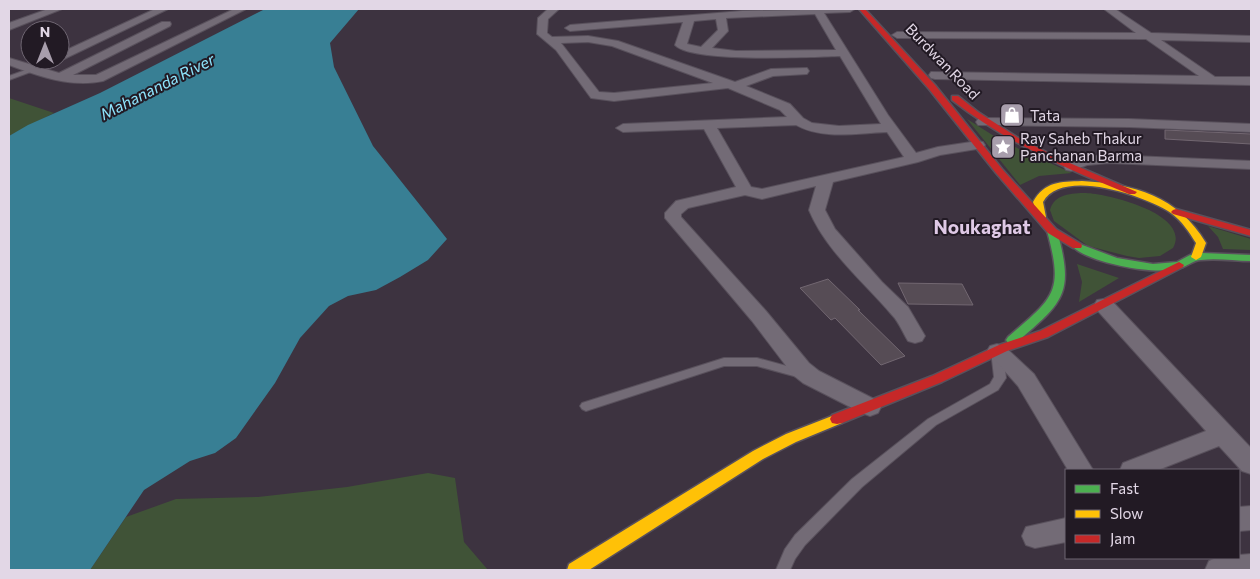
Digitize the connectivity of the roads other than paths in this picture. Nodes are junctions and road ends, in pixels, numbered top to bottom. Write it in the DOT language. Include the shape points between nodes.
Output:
graph roads {
  1 [pos="57,9"];
  2 [pos="141,9"];
  3 [pos="163,9"];
  4 [pos="241,9"];
  5 [pos="554,9"];
  6 [pos="850,9"];
  7 [pos="862,9"];
  8 [pos="873,9"];
  9 [pos="1109,9"];
  10 [pos="818,11"];
  11 [pos="721,17"];
  12 [pos="689,19"];
  13 [pos="166,24"];
  14 [pos="9,27"];
  15 [pos="897,34"];
  16 [pos="546,35"];
  17 [pos="1148,36"];
  18 [pos="1251,39"];
  19 [pos="70,41"];
  20 [pos="703,51"];
  21 [pos="70,52"];
  22 [pos="842,54"];
  23 [pos="680,66"];
  24 [pos="20,67"];
  25 [pos="42,70"];
  26 [pos="803,71"];
  27 [pos="935,75"];
  28 [pos="62,76"];
  29 [pos="9,78"];
  30 [pos="1212,80"];
  31 [pos="1251,81"];
  32 [pos="670,82"];
  33 [pos="734,85"];
  34 [pos="937,93"];
  35 [pos="950,93"];
  36 [pos="798,121"];
  37 [pos="983,122"];
  38 [pos="708,124"];
  39 [pos="623,128"];
  40 [pos="890,128"];
  41 [pos="1251,128"];
  42 [pos="978,145"];
  43 [pos="913,159"];
  44 [pos="1251,165"];
  45 [pos="1071,167"];
  46 [pos="826,180"];
  47 [pos="745,190"];
  48 [pos="1132,192"];
  49 [pos="1174,211"];
  50 [pos="1041,217"];
  51 [pos="1052,231"];
  52 [pos="1251,233"];
  53 [pos="1196,257"];
  54 [pos="1251,258"];
  55 [pos="1179,265"];
  56 [pos="1104,305"];
  57 [pos="916,336"];
  58 [pos="1000,349"];
  59 [pos="811,377"];
  60 [pos="586,406"];
  61 [pos="870,406"];
  62 [pos="1223,434"];
  63 [pos="1251,464"];
  64 [pos="1080,469"];
  65 [pos="1135,469"];
  66 [pos="1065,530"];
  67 [pos="1036,536"];
  68 [pos="1251,567"];
  69 [pos="575,570"];
  70 [pos="783,570"];
  71 [pos="1219,570"];
  1 -- 14 [label="street"];
  2 -- 19 [label="street"];
  3 -- 21 [label="street"];
  4 -- 28 [label="street" via="99,78 78,80"];
  5 -- 16 [label="street" via="543,18"];
  6 -- 10 [label="street"];
  7 -- 34 [label="main road, Burdwan Road"];
  8 -- 15 [label="main road, Burdwan Road"];
  9 -- 17 [label="street"];
  10 -- 11 [label="street"];
  10 -- 22 [label="street"];
  11 -- 12 [label="street"];
  11 -- 20 [label="street" via="723,31"];
  12 -- 16 [label="street"];
  12 -- 20 [label="street" via="681,47"];
  13 -- 28 [label="street"];
  15 -- 17 [label="street"];
  15 -- 27 [label="main road, Burdwan Road"];
  16 -- 23 [label="street" via="607,41"];
  16 -- 32 [label="street" via="560,48 595,95 614,97"];
  17 -- 18 [label="street"];
  17 -- 30 [label="street"];
  20 -- 22 [label="street"];
  22 -- 40 [label="street"];
  23 -- 32 [label="street"];
  23 -- 33 [label="street"];
  24 -- 29 [label="lane"];
  25 -- 28 [label="street"];
  26 -- 33 [label="street" via="771,72"];
  27 -- 30 [label="street"];
  27 -- 35 [label="main road, Burdwan Road"];
  30 -- 31 [label="street"];
  32 -- 33 [label="street"];
  33 -- 36 [label="street" via="778,103"];
  34 -- 35 [label="main road"];
  34 -- 42 [label="main road, Burdwan Road"];
  35 -- 37 [label="main road, Burdwan Road"];
  36 -- 38 [label="street"];
  36 -- 40 [label="street" via="809,127 830,129"];
  37 -- 41 [label="street"];
  37 -- 45 [label="main road, Burdwan Road"];
  38 -- 39 [label="street"];
  38 -- 47 [label="street"];
  40 -- 43 [label="street"];
  42 -- 43 [label="street" via="938,151"];
  42 -- 50 [label="main road, Burdwan Road"];
  43 -- 46 [label="street"];
  44 -- 45 [label="street" via="1109,159 1084,161"];
  45 -- 48 [label="main road, Burdwan Road"];
  46 -- 47 [label="street" via="762,194"];
  46 -- 57 [label="street" via="817,210 824,224 874,286 902,312"];
  47 -- 59 [label="street" via="682,204 673,213 673,218"];
  48 -- 49 [label="main road"];
  48 -- 50 [label="main road" via="1079,183 1058,186 1044,193 1038,204"];
  49 -- 52 [label="main road"];
  49 -- 53 [label="main road" via="1193,227 1201,243"];
  50 -- 51 [label="main road, Burdwan Road"];
  51 -- 55 [label="main road" via="1090,252 1127,264"];
  51 -- 58 [label="main road" via="1059,256 1061,286 1051,302"];
  53 -- 54 [label="main road"];
  53 -- 55 [label="main road"];
  55 -- 56 [label="main road"];
  56 -- 58 [label="main road" via="1044,334"];
  56 -- 62 [label="street"];
  58 -- 61 [label="main road"];
  58 -- 64 [label="street" via="1026,380"];
  58 -- 70 [label="lane" via="1000,378 994,387 932,422 857,483 800,540"];
  59 -- 60 [label="lane" via="757,362 724,362"];
  59 -- 61 [label="street"];
  61 -- 69 [label="main road" via="758,455"];
  62 -- 63 [label="street"];
  62 -- 65 [label="street"];
  66 -- 67 [label="street"];
  68 -- 71 [label="street"];
}
